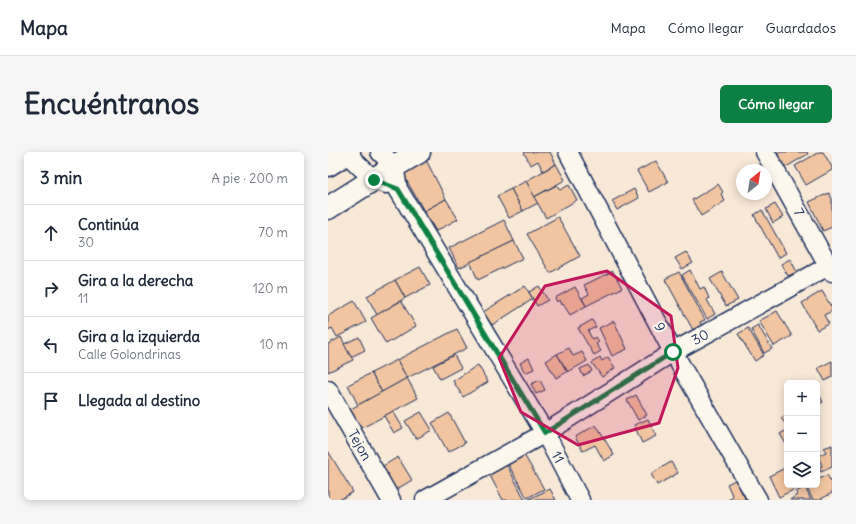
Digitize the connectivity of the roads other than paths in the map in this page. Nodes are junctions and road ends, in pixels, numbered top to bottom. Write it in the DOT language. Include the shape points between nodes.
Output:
graph roads {
  1 [pos="347,152"];
  2 [pos="419,152"];
  3 [pos="568,152"];
  4 [pos="765,152"];
  5 [pos="387,159"];
  6 [pos="328,165"];
  7 [pos="374,180"];
  8 [pos="398,189"];
  9 [pos="328,208"];
  10 [pos="831,267"];
  11 [pos="673,352"];
  12 [pos="328,390"];
  13 [pos="545,433"];
  14 [pos="392,500"];
  15 [pos="426,500"];
  16 [pos="580,500"];
  17 [pos="758,500"];
  1 -- 6 [label="street"];
  1 -- 7 [label="street"];
  2 -- 5 [label="street"];
  3 -- 11 [label="street, 9"];
  4 -- 10 [label="street, 7"];
  5 -- 7 [label="street"];
  5 -- 8 [label="street"];
  7 -- 8 [label="street"];
  7 -- 9 [label="street"];
  8 -- 13 [label="street, 11"];
  10 -- 11 [label="street, 30"];
  11 -- 13 [label="street, 30"];
  11 -- 17 [label="street, 9"];
  12 -- 14 [label="street, Tejon"];
  13 -- 15 [label="street, 30"];
  13 -- 16 [label="street, 11"];
}
